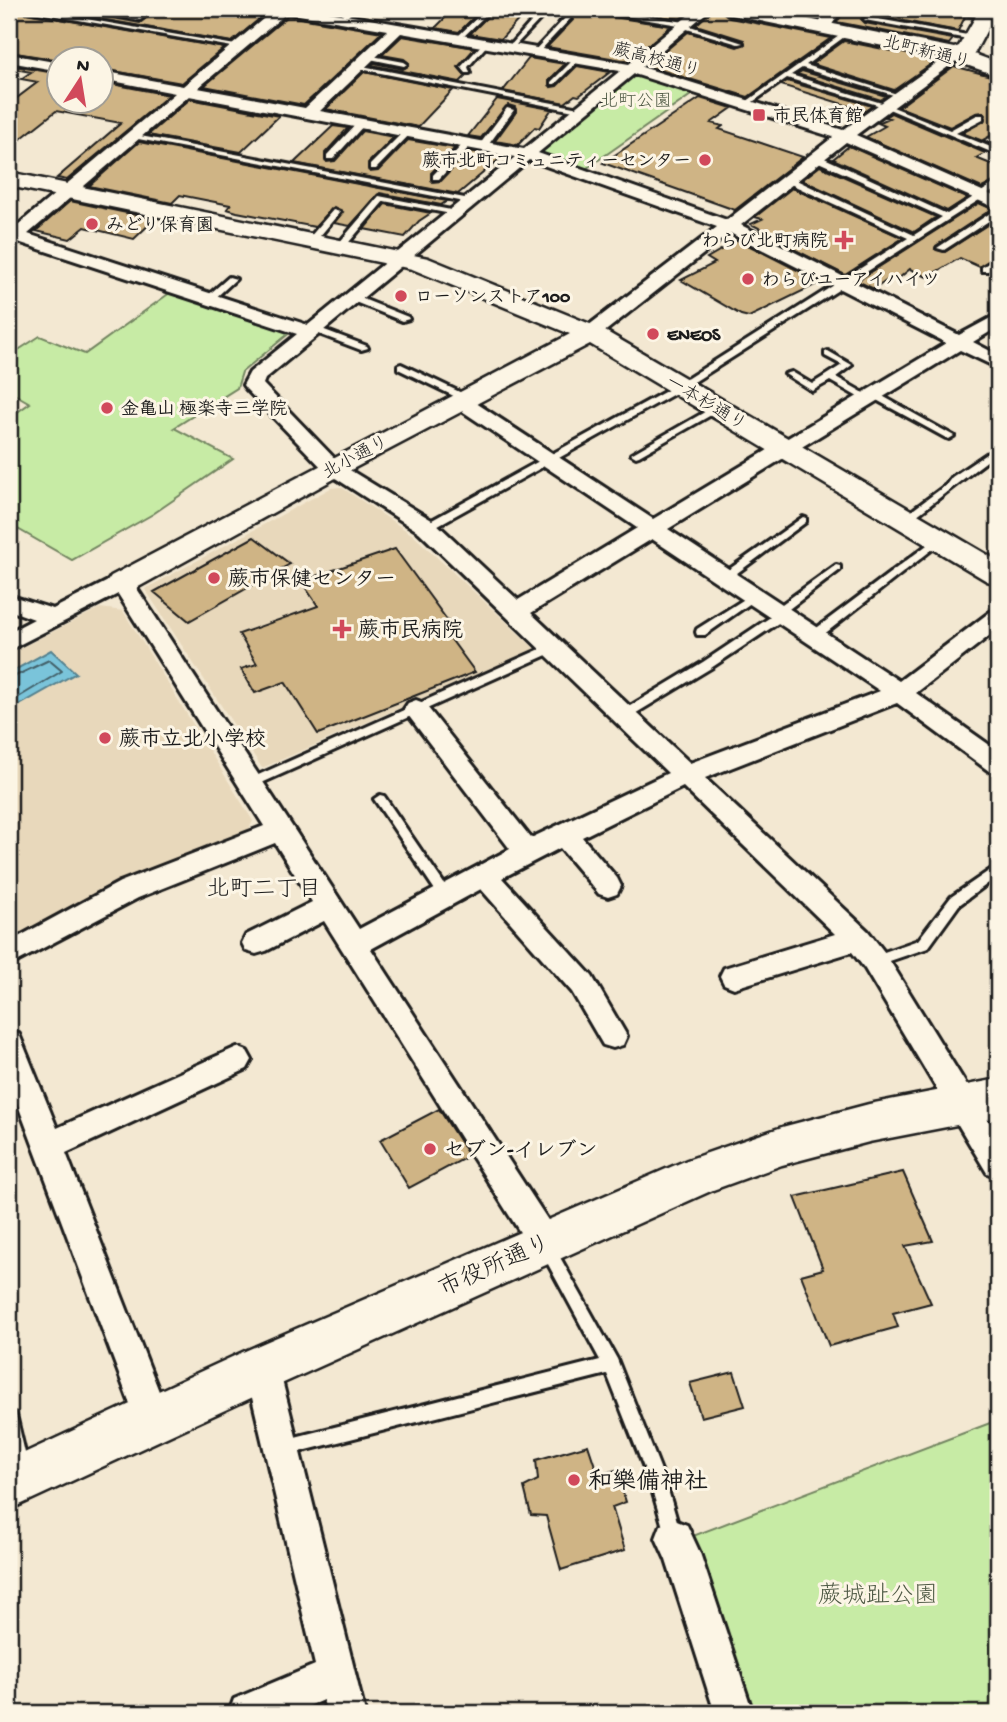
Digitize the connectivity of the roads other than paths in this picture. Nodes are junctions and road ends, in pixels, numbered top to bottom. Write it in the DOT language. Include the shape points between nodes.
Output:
graph roads {
  1 [pos="19,9"];
  2 [pos="85,9"];
  3 [pos="152,9"];
  4 [pos="283,9"];
  5 [pos="289,9"];
  6 [pos="489,9"];
  7 [pos="514,9"];
  8 [pos="585,9"];
  9 [pos="704,9"];
  10 [pos="732,9"];
  11 [pos="836,9"];
  12 [pos="939,9"];
  13 [pos="348,13"];
  14 [pos="987,13"];
  15 [pos="568,19"];
  16 [pos="867,19"];
  17 [pos="683,25"];
  18 [pos="398,27"];
  19 [pos="823,27"];
  20 [pos="848,32"];
  21 [pos="459,38"];
  22 [pos="973,38"];
  23 [pos="486,43"];
  24 [pos="740,43"];
  25 [pos="239,46"];
  26 [pos="512,48"];
  27 [pos="536,52"];
  28 [pos="957,55"];
  29 [pos="9,58"];
  30 [pos="577,59"];
  31 [pos="362,62"];
  32 [pos="404,64"];
  33 [pos="46,65"];
  34 [pos="800,65"];
  35 [pos="629,68"];
  36 [pos="998,70"];
  37 [pos="468,72"];
  38 [pos="786,76"];
  39 [pos="116,77"];
  40 [pos="552,83"];
  41 [pos="187,90"];
  42 [pos="892,101"];
  43 [pos="745,105"];
  44 [pos="510,110"];
  45 [pos="579,110"];
  46 [pos="309,113"];
  47 [pos="980,117"];
  48 [pos="362,123"];
  49 [pos="408,132"];
  50 [pos="951,133"];
  51 [pos="133,136"];
  52 [pos="845,136"];
  53 [pos="476,145"];
  54 [pos="998,153"];
  55 [pos="526,154"];
  56 [pos="330,157"];
  57 [pos="817,158"];
  58 [pos="373,167"];
  59 [pos="436,177"];
  60 [pos="9,179"];
  61 [pos="789,180"];
  62 [pos="998,185"];
  63 [pos="69,191"];
  64 [pos="981,196"];
  65 [pos="470,201"];
  66 [pos="998,204"];
  67 [pos="336,212"];
  68 [pos="998,212"];
  69 [pos="456,213"];
  70 [pos="947,217"];
  71 [pos="729,226"];
  72 [pos="13,234"];
  73 [pos="914,238"];
  74 [pos="312,240"];
  75 [pos="341,246"];
  76 [pos="941,248"];
  77 [pos="401,258"];
  78 [pos="998,261"];
  79 [pos="985,269"];
  80 [pos="232,279"];
  81 [pos="843,283"];
  82 [pos="353,298"];
  83 [pos="208,300"];
  84 [pos="405,318"];
  85 [pos="998,319"];
  86 [pos="312,331"];
  87 [pos="591,333"];
  88 [pos="960,342"];
  89 [pos="363,348"];
  90 [pos="828,354"];
  91 [pos="998,362"];
  92 [pos="401,367"];
  93 [pos="789,374"];
  94 [pos="830,377"];
  95 [pos="680,387"];
  96 [pos="871,397"];
  97 [pos="463,400"];
  98 [pos="717,408"];
  99 [pos="949,436"];
  100 [pos="786,449"];
  101 [pos="998,449"];
  102 [pos="636,454"];
  103 [pos="549,460"];
  104 [pos="333,468"];
  105 [pos="803,520"];
  106 [pos="905,520"];
  107 [pos="427,527"];
  108 [pos="654,530"];
  109 [pos="939,540"];
  110 [pos="836,568"];
  111 [pos="998,574"];
  112 [pos="725,577"];
  113 [pos="122,583"];
  114 [pos="754,596"];
  115 [pos="9,602"];
  116 [pos="517,611"];
  117 [pos="780,614"];
  118 [pos="998,617"];
  119 [pos="55,618"];
  120 [pos="701,632"];
  121 [pos="814,636"];
  122 [pos="9,642"];
  123 [pos="554,647"];
  124 [pos="900,692"];
  125 [pos="416,709"];
  126 [pos="624,715"];
  127 [pos="998,764"];
  128 [pos="686,775"];
  129 [pos="251,783"];
  130 [pos="380,799"];
  131 [pos="280,830"];
  132 [pos="564,834"];
  133 [pos="527,852"];
  134 [pos="996,871"];
  135 [pos="484,875"];
  136 [pos="608,886"];
  137 [pos="445,895"];
  138 [pos="329,906"];
  139 [pos="256,943"];
  140 [pos="354,945"];
  141 [pos="866,950"];
  142 [pos="9,955"];
  143 [pos="734,976"];
  144 [pos="613,1036"];
  145 [pos="9,1043"];
  146 [pos="237,1060"];
  147 [pos="979,1100"];
  148 [pos="48,1147"];
  149 [pos="998,1163"];
  150 [pos="544,1242"];
  151 [pos="611,1365"];
  152 [pos="261,1368"];
  153 [pos="152,1418"];
  154 [pos="9,1419"];
  155 [pos="283,1448"];
  156 [pos="16,1482"];
  157 [pos="674,1538"];
  158 [pos="336,1675"];
  159 [pos="248,1713"];
  160 [pos="346,1713"];
  161 [pos="734,1713"];
  1 -- 25 [label="lane"];
  2 -- 3 [label="lane" via="140,18"];
  4 -- 25 [label="street"];
  5 -- 13 [label="street, 蕨高校通り"];
  6 -- 21 [label="lane"];
  7 -- 26 [label="lane" via="543,13"];
  8 -- 17 [label="lane"];
  9 -- 17 [label="street"];
  10 -- 19 [label="street, 北町新通り"];
  11 -- 19 [label="street"];
  12 -- 14 [label="lane"];
  13 -- 18 [label="street, 蕨高校通り"];
  14 -- 22 [label="street"];
  15 -- 27 [label="lane"];
  16 -- 22 [label="lane"];
  17 -- 24 [label="lane"];
  17 -- 35 [label="street"];
  18 -- 21 [label="street, 蕨高校通り"];
  18 -- 31 [label="street"];
  19 -- 20 [label="street, 北町新通り"];
  20 -- 28 [label="street, 北町新通り"];
  20 -- 34 [label="lane"];
  21 -- 23 [label="street, 蕨高校通り"];
  22 -- 28 [label="street" via="967,50"];
  23 -- 26 [label="street, 蕨高校通り"];
  23 -- 37 [label="lane" via="464,67"];
  25 -- 41 [label="street"];
  26 -- 27 [label="street, 蕨高校通り"];
  27 -- 30 [label="street, 蕨高校通り"];
  28 -- 36 [label="street, 北町新通り"];
  28 -- 42 [label="street"];
  29 -- 33 [label="street"];
  30 -- 35 [label="street, 蕨高校通り"];
  30 -- 40 [label="lane"];
  31 -- 32 [label="lane"];
  31 -- 45 [label="lane"];
  31 -- 46 [label="street"];
  34 -- 38 [label="lane"];
  34 -- 42 [label="lane"];
  35 -- 43 [label="street, 蕨高校通り"];
  35 -- 45 [label="street"];
  38 -- 42 [label="lane"];
  38 -- 43 [label="lane"];
  39 -- 41 [label="street"];
  41 -- 46 [label="street"];
  41 -- 51 [label="street"];
  42 -- 50 [label="lane"];
  42 -- 52 [label="street"];
  43 -- 52 [label="street, 蕨高校通り"];
  44 -- 53 [label="lane"];
  45 -- 55 [label="street"];
  46 -- 48 [label="street"];
  47 -- 50 [label="lane"];
  48 -- 49 [label="street"];
  48 -- 56 [label="lane"];
  49 -- 53 [label="street"];
  49 -- 58 [label="lane"];
  50 -- 54 [label="lane"];
  51 -- 63 [label="street"];
  51 -- 65 [label="lane"];
  52 -- 57 [label="street"];
  52 -- 64 [label="street, 蕨高校通り"];
  53 -- 55 [label="street"];
  53 -- 59 [label="lane"];
  55 -- 65 [label="street"];
  55 -- 71 [label="street"];
  57 -- 61 [label="street"];
  57 -- 70 [label="lane"];
  60 -- 63 [label="street"];
  61 -- 71 [label="street"];
  61 -- 73 [label="lane"];
  62 -- 64 [label="lane"];
  63 -- 72 [label="street"];
  63 -- 74 [label="street, 一本杉通り"];
  64 -- 66 [label="street, 蕨高校通り"];
  64 -- 70 [label="lane"];
  65 -- 69 [label="street"];
  67 -- 74 [label="lane"];
  68 -- 76 [label="lane"];
  69 -- 75 [label="lane" via="382,198"];
  69 -- 77 [label="street"];
  70 -- 73 [label="lane"];
  71 -- 81 [label="street"];
  71 -- 87 [label="street"];
  72 -- 83 [label="street"];
  73 -- 81 [label="lane"];
  74 -- 75 [label="street, 一本杉通り"];
  75 -- 77 [label="street, 一本杉通り"];
  77 -- 82 [label="street"];
  77 -- 87 [label="street, 一本杉通り"];
  78 -- 79 [label="lane"];
  80 -- 83 [label="lane"];
  81 -- 88 [label="street"];
  81 -- 95 [label="lane"];
  82 -- 84 [label="lane"];
  82 -- 86 [label="street"];
  83 -- 86 [label="street"];
  85 -- 88 [label="street"];
  86 -- 89 [label="lane"];
  86 -- 104 [label="street" via="257,376 253,385"];
  87 -- 95 [label="street, 一本杉通り"];
  87 -- 97 [label="street, 北小通り"];
  88 -- 91 [label="street"];
  88 -- 96 [label="street"];
  90 -- 94 [label="lane" via="848,365"];
  92 -- 97 [label="lane"];
  93 -- 94 [label="lane" via="813,388"];
  94 -- 96 [label="lane"];
  95 -- 98 [label="street, 一本杉通り"];
  95 -- 103 [label="lane"];
  96 -- 99 [label="lane"];
  96 -- 100 [label="street"];
  97 -- 103 [label="street"];
  97 -- 104 [label="street, 北小通り"];
  98 -- 100 [label="street, 一本杉通り"];
  98 -- 102 [label="lane"];
  100 -- 106 [label="street, 一本杉通り"];
  100 -- 108 [label="street"];
  101 -- 106 [label="lane"];
  103 -- 107 [label="lane"];
  103 -- 108 [label="street"];
  104 -- 107 [label="street"];
  104 -- 113 [label="street, 北小通り"];
  105 -- 112 [label="lane"];
  106 -- 109 [label="street, 一本杉通り"];
  107 -- 116 [label="street"];
  108 -- 112 [label="street"];
  108 -- 116 [label="street"];
  109 -- 111 [label="street, 一本杉通り"];
  109 -- 121 [label="lane"];
  110 -- 117 [label="lane"];
  112 -- 114 [label="street"];
  113 -- 119 [label="street"];
  113 -- 129 [label="street"];
  114 -- 117 [label="street"];
  114 -- 120 [label="lane"];
  115 -- 119 [label="street"];
  116 -- 123 [label="street"];
  117 -- 121 [label="street"];
  117 -- 126 [label="lane"];
  118 -- 124 [label="street"];
  119 -- 122 [label="street"];
  121 -- 124 [label="street"];
  123 -- 125 [label="lane"];
  123 -- 126 [label="street"];
  124 -- 127 [label="street"];
  124 -- 128 [label="street"];
  125 -- 129 [label="lane"];
  125 -- 133 [label="street"];
  126 -- 128 [label="street"];
  128 -- 132 [label="street"];
  128 -- 141 [label="street"];
  129 -- 131 [label="street"];
  130 -- 137 [label="lane"];
  131 -- 138 [label="street"];
  131 -- 142 [label="street" via="128,890"];
  132 -- 133 [label="street"];
  132 -- 136 [label="street"];
  133 -- 135 [label="street"];
  134 -- 141 [label="lane" via="955,901 923,944"];
  135 -- 137 [label="street"];
  135 -- 144 [label="street" via="582,984"];
  137 -- 140 [label="street"];
  138 -- 139 [label="street"];
  138 -- 140 [label="street"];
  140 -- 150 [label="street"];
  141 -- 143 [label="street"];
  141 -- 147 [label="street"];
  145 -- 148 [label="street"];
  146 -- 148 [label="street"];
  147 -- 149 [label="street"];
  147 -- 150 [label="street, 市役所通り" via="782,1146 702,1174"];
  148 -- 153 [label="street"];
  150 -- 151 [label="lane"];
  150 -- 152 [label="street, 市役所通り"];
  151 -- 155 [label="lane"];
  151 -- 157 [label="lane" via="658,1483"];
  152 -- 153 [label="street, 市役所通り"];
  152 -- 155 [label="street"];
  153 -- 156 [label="street, 市役所通り"];
  154 -- 156 [label="lane"];
  155 -- 158 [label="street"];
  157 -- 161 [label="street"];
  158 -- 159 [label="street"];
  158 -- 160 [label="street"];
}
